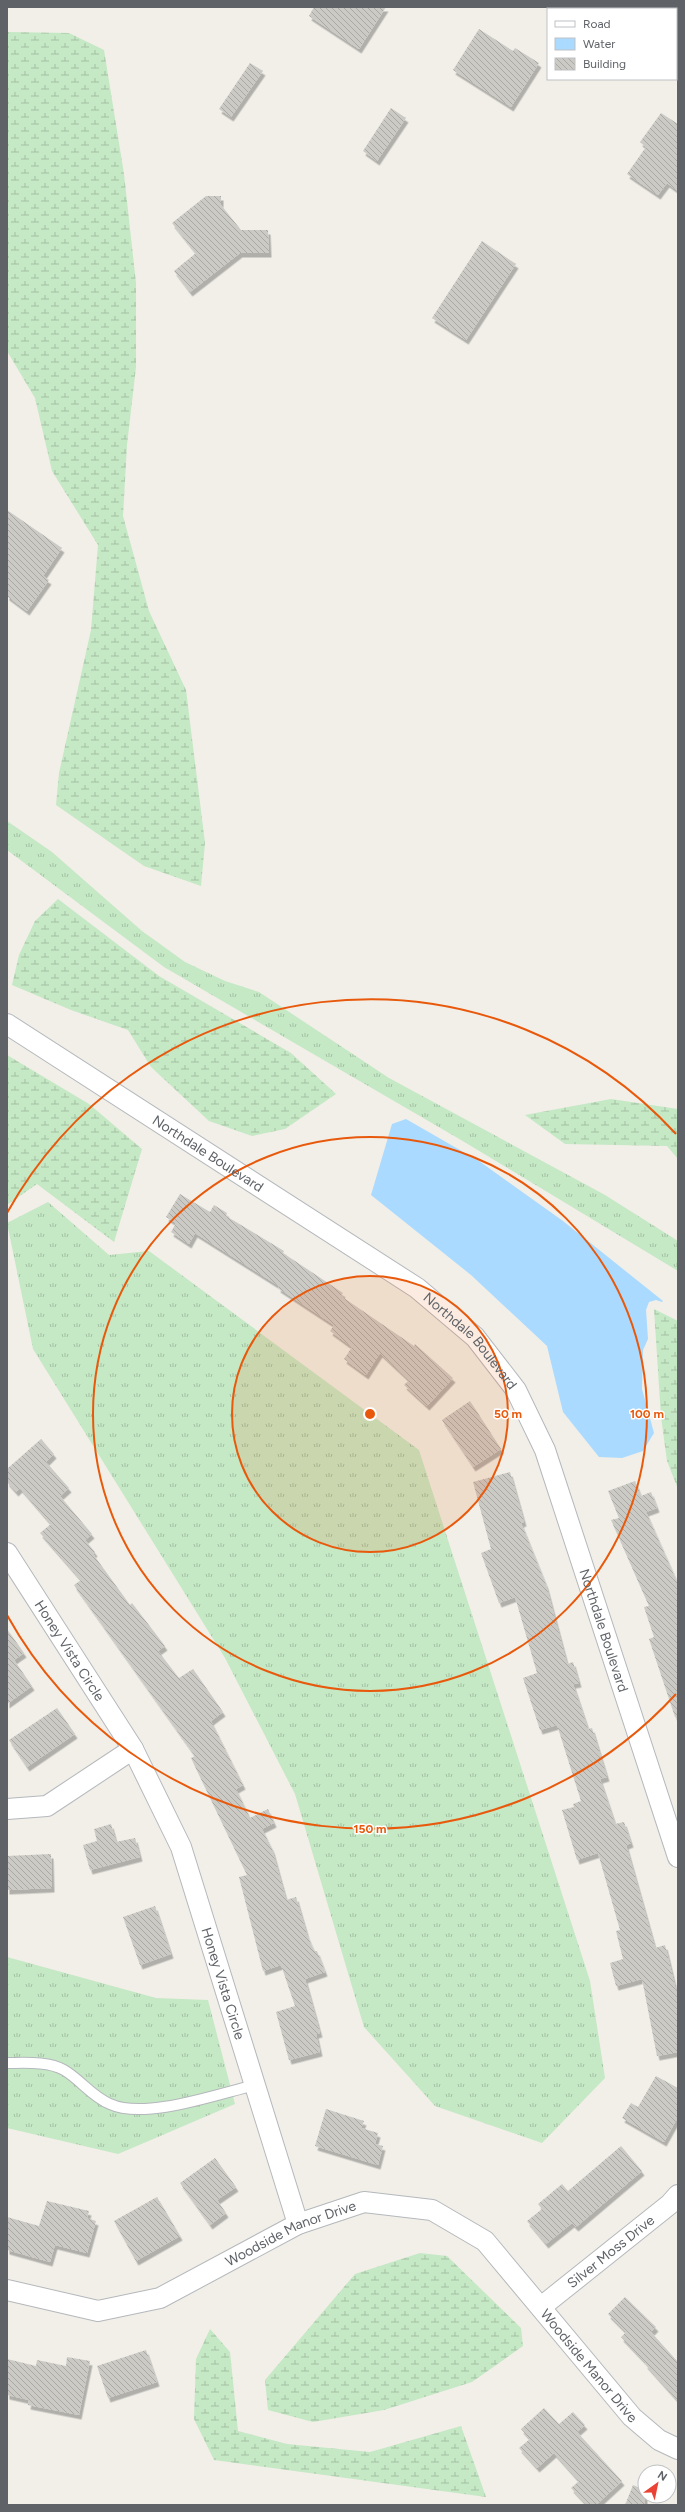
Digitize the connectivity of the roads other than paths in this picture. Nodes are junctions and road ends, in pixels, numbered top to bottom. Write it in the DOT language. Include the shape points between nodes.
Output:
graph roads {
  1 [pos="7,1024"];
  2 [pos="7,1553"];
  3 [pos="133,1749"];
  4 [pos="7,1809"];
  5 [pos="678,1857"];
  6 [pos="7,2063"];
  7 [pos="255,2085"];
  8 [pos="678,2194"];
  9 [pos="298,2224"];
  10 [pos="7,2290"];
  11 [pos="542,2307"];
  12 [pos="678,2449"];
  1 -- 5 [label="street, Northdale Boulevard" via="417,1288 475,1338 516,1390 546,1450"];
  2 -- 3 [label="street, Honey Vista Circle"];
  3 -- 4 [label="street" via="47,1806"];
  3 -- 7 [label="street, Honey Vista Circle" via="181,1847"];
  6 -- 7 [label="lane" via="54,2066 64,2070 99,2099 111,2105 134,2109 167,2106"];
  7 -- 9 [label="street, Honey Vista Circle"];
  8 -- 11 [label="street, Silver Moss Drive" via="670,2204"];
  9 -- 10 [label="street, Woodside Manor Drive" via="160,2298 98,2311"];
  9 -- 11 [label="street, Woodside Manor Drive" via="364,2202 432,2210 485,2241"];
  11 -- 12 [label="street, Woodside Manor Drive" via="632,2417 660,2440"];
}
